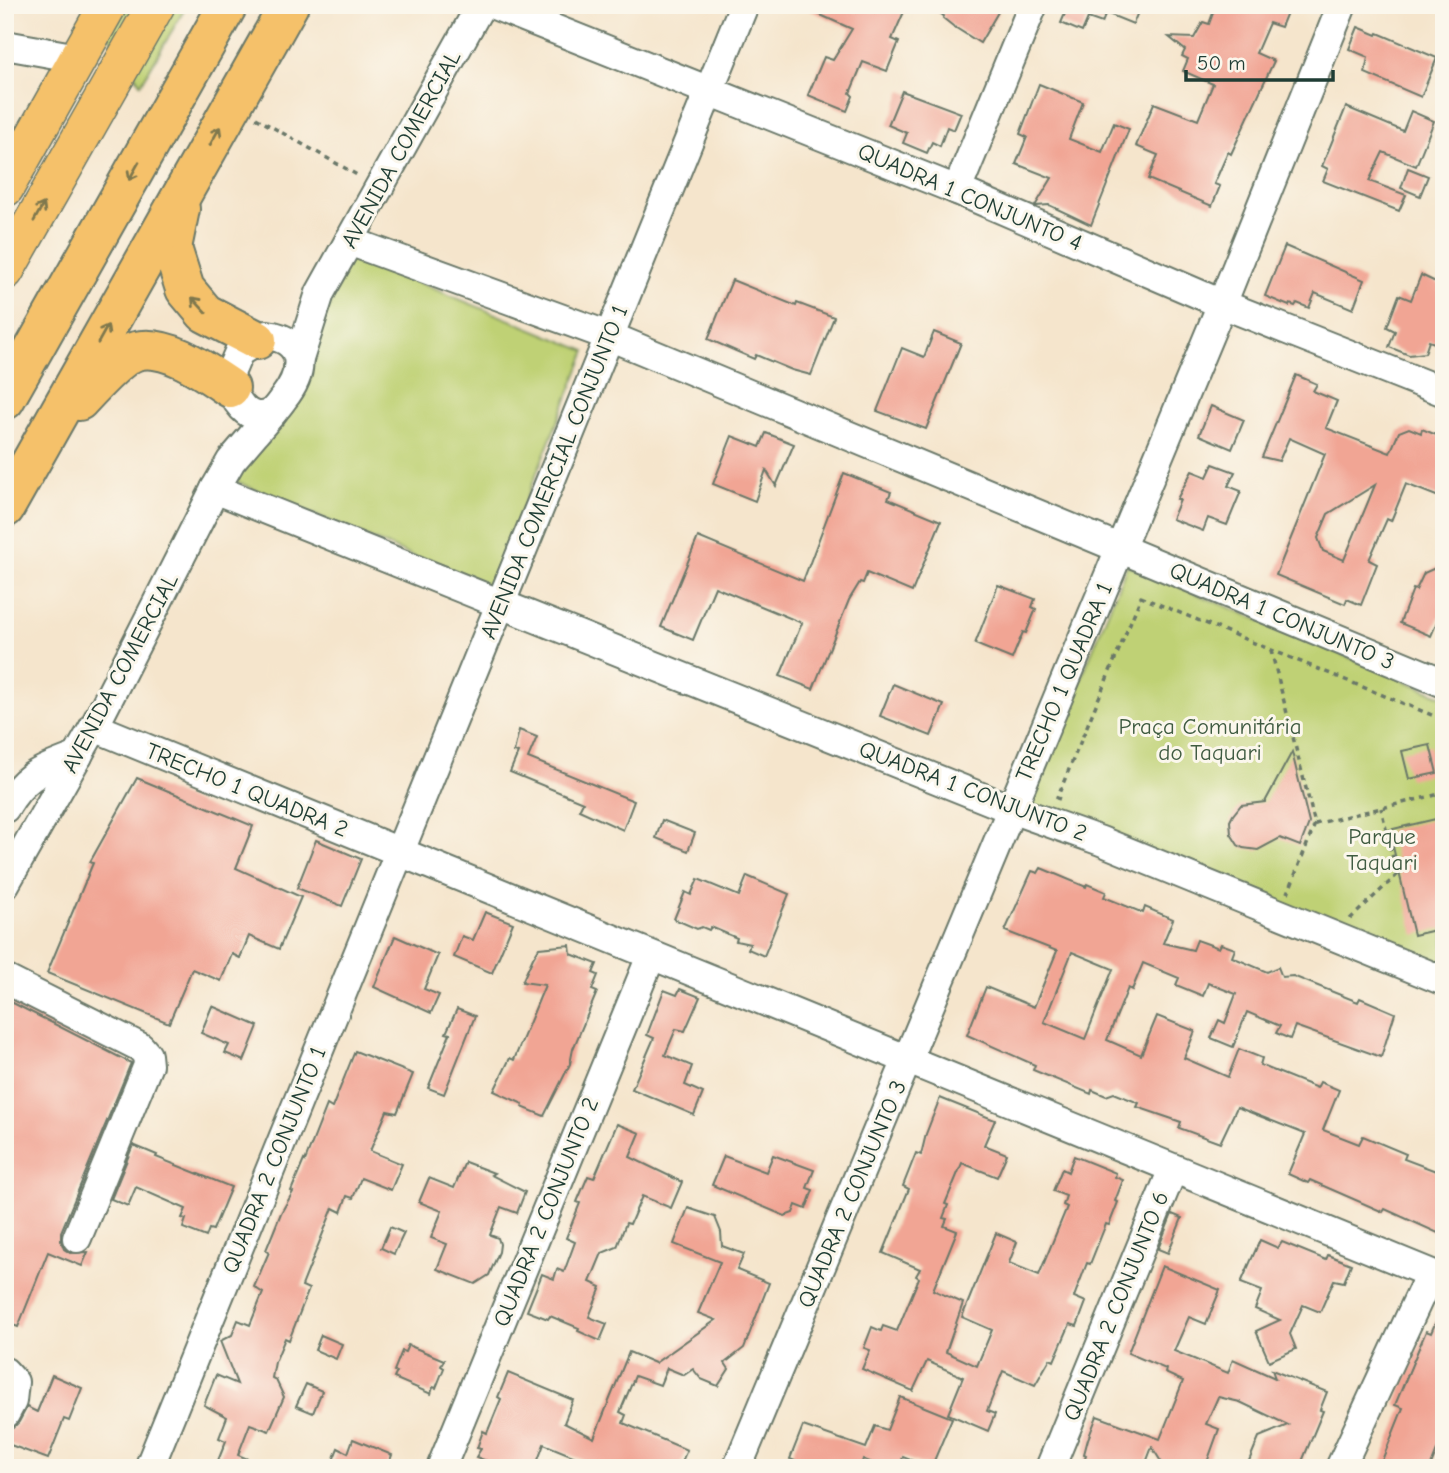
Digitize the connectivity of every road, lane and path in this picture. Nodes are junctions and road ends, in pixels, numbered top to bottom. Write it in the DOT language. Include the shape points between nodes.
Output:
graph roads {
  1 [pos="108,5"];
  2 [pos="156,5"];
  3 [pos="228,5"];
  4 [pos="289,5"];
  5 [pos="481,5"];
  6 [pos="494,5"];
  7 [pos="744,5"];
  8 [pos="1032,5"];
  9 [pos="1342,5"];
  10 [pos="5,45"];
  11 [pos="78,58"];
  12 [pos="709,90"];
  13 [pos="233,105"];
  14 [pos="37,131"];
  15 [pos="5,163"];
  16 [pos="5,187"];
  17 [pos="379,188"];
  18 [pos="957,190"];
  19 [pos="183,193"];
  20 [pos="349,241"];
  21 [pos="5,271"];
  22 [pos="320,293"];
  23 [pos="1222,304"];
  24 [pos="609,336"];
  25 [pos="262,338"];
  26 [pos="299,359"];
  27 [pos="1444,392"];
  28 [pos="233,396"];
  29 [pos="5,400"];
  30 [pos="273,412"];
  31 [pos="46,436"];
  32 [pos="231,461"];
  33 [pos="215,489"];
  34 [pos="5,508"];
  35 [pos="1120,548"];
  36 [pos="501,603"];
  37 [pos="1271,650"];
  38 [pos="1444,683"];
  39 [pos="1444,720"];
  40 [pos="94,727"];
  41 [pos="78,756"];
  42 [pos="1444,793"];
  43 [pos="1057,798"];
  44 [pos="5,808"];
  45 [pos="1381,808"];
  46 [pos="1011,809"];
  47 [pos="1315,824"];
  48 [pos="399,852"];
  49 [pos="5,884"];
  50 [pos="1288,893"];
  51 [pos="1350,919"];
  52 [pos="651,956"];
  53 [pos="5,979"];
  54 [pos="1444,981"];
  55 [pos="908,1060"];
  56 [pos="1173,1169"];
  57 [pos="77,1238"];
  58 [pos="1437,1277"];
  59 [pos="5,1372"];
  60 [pos="5,1414"];
  61 [pos="149,1468"];
  62 [pos="441,1468"];
  63 [pos="737,1468"];
  64 [pos="1050,1468"];
  65 [pos="1340,1468"];
  1 -- 11 [label="main road"];
  21 -- 2 [label="main road, one-way"];
  3 -- 29 [label="highway, one-way"];
  4 -- 13 [label="highway"];
  5 -- 17 [label="street, AVENIDA COMERCIAL"];
  6 -- 12 [label="street, QUADRA 1 CONJUNTO 4"];
  7 -- 12 [label="street, AVENIDA COMERCIAL CONJUNTO 1"];
  8 -- 18 [label="street"];
  9 -- 23 [label="street, TRECHO 1 QUADRA 1"];
  10 -- 11 [label="street"];
  11 -- 14 [label="main road"];
  12 -- 18 [label="street, QUADRA 1 CONJUNTO 4"];
  12 -- 24 [label="street, AVENIDA COMERCIAL CONJUNTO 1"];
  13 -- 17 [label="path"];
  19 -- 13 [label="highway, one-way"];
  14 -- 15 [label="street"];
  14 -- 16 [label="main road"];
  17 -- 20 [label="street, AVENIDA COMERCIAL"];
  18 -- 23 [label="street, QUADRA 1 CONJUNTO 4"];
  25 -- 19 [label="highway, one-way" via="205,313 185,289 172,248"];
  31 -- 19 [label="highway, one-way"];
  20 -- 22 [label="street, AVENIDA COMERCIAL"];
  20 -- 24 [label="street, QUADRA 1 CONJUNTO 3"];
  22 -- 25 [label="street, AVENIDA COMERCIAL"];
  22 -- 26 [label="street, AVENIDA COMERCIAL"];
  23 -- 27 [label="street, QUADRA 1 CONJUNTO 4"];
  23 -- 35 [label="street, TRECHO 1 QUADRA 1"];
  24 -- 35 [label="street, QUADRA 1 CONJUNTO 3"];
  24 -- 36 [label="street, AVENIDA COMERCIAL CONJUNTO 1"];
  25 -- 26 [label="street" via="282,337"];
  25 -- 28 [label="street" via="239,352 228,378"];
  26 -- 30 [label="street" via="292,388"];
  28 -- 30 [label="street" via="245,411 260,416"];
  28 -- 31 [label="highway" via="194,363 163,352 136,352 105,373"];
  28 -- 32 [label="street, AVENIDA COMERCIAL"];
  30 -- 32 [label="street, AVENIDA COMERCIAL"];
  31 -- 34 [label="highway"];
  32 -- 33 [label="street, AVENIDA COMERCIAL"];
  33 -- 36 [label="street, QUADRA 1 CONJUNTO 2"];
  33 -- 40 [label="street, AVENIDA COMERCIAL"];
  35 -- 38 [label="street, QUADRA 1 CONJUNTO 3"];
  35 -- 46 [label="street, TRECHO 1 QUADRA 1"];
  36 -- 46 [label="street, QUADRA 1 CONJUNTO 2"];
  36 -- 48 [label="street, AVENIDA COMERCIAL CONJUNTO 1"];
  37 -- 39 [label="path"];
  37 -- 43 [label="path" via="1141,597"];
  37 -- 47 [label="path"];
  40 -- 41 [label="street, AVENIDA COMERCIAL"];
  40 -- 48 [label="street, TRECHO 1 QUADRA 2"];
  41 -- 44 [label="street" via="33,774"];
  41 -- 49 [label="street, AVENIDA COMERCIAL"];
  42 -- 45 [label="path"];
  45 -- 47 [label="path"];
  45 -- 51 [label="path" via="1397,876"];
  46 -- 54 [label="street, QUADRA 1 CONJUNTO 2"];
  46 -- 55 [label="street, TRECHO 1 QUADRA 1"];
  47 -- 50 [label="path"];
  48 -- 52 [label="street, TRECHO 1 QUADRA 2"];
  48 -- 61 [label="street, QUADRA 2 CONJUNTO 1"];
  52 -- 55 [label="street, QUADRA 2 CONJUNTO 3"];
  52 -- 62 [label="street, QUADRA 2 CONJUNTO 2"];
  53 -- 57 [label="street" via="141,1047 148,1055 148,1065"];
  55 -- 56 [label="street"];
  55 -- 63 [label="street, QUADRA 2 CONJUNTO 3"];
  56 -- 58 [label="street, QUADRA 2 CONJUNTO 6"];
  56 -- 64 [label="street, QUADRA 2 CONJUNTO 6"];
  58 -- 65 [label="street"];
  59 -- 60 [label="street" via="14,1382"];
}
